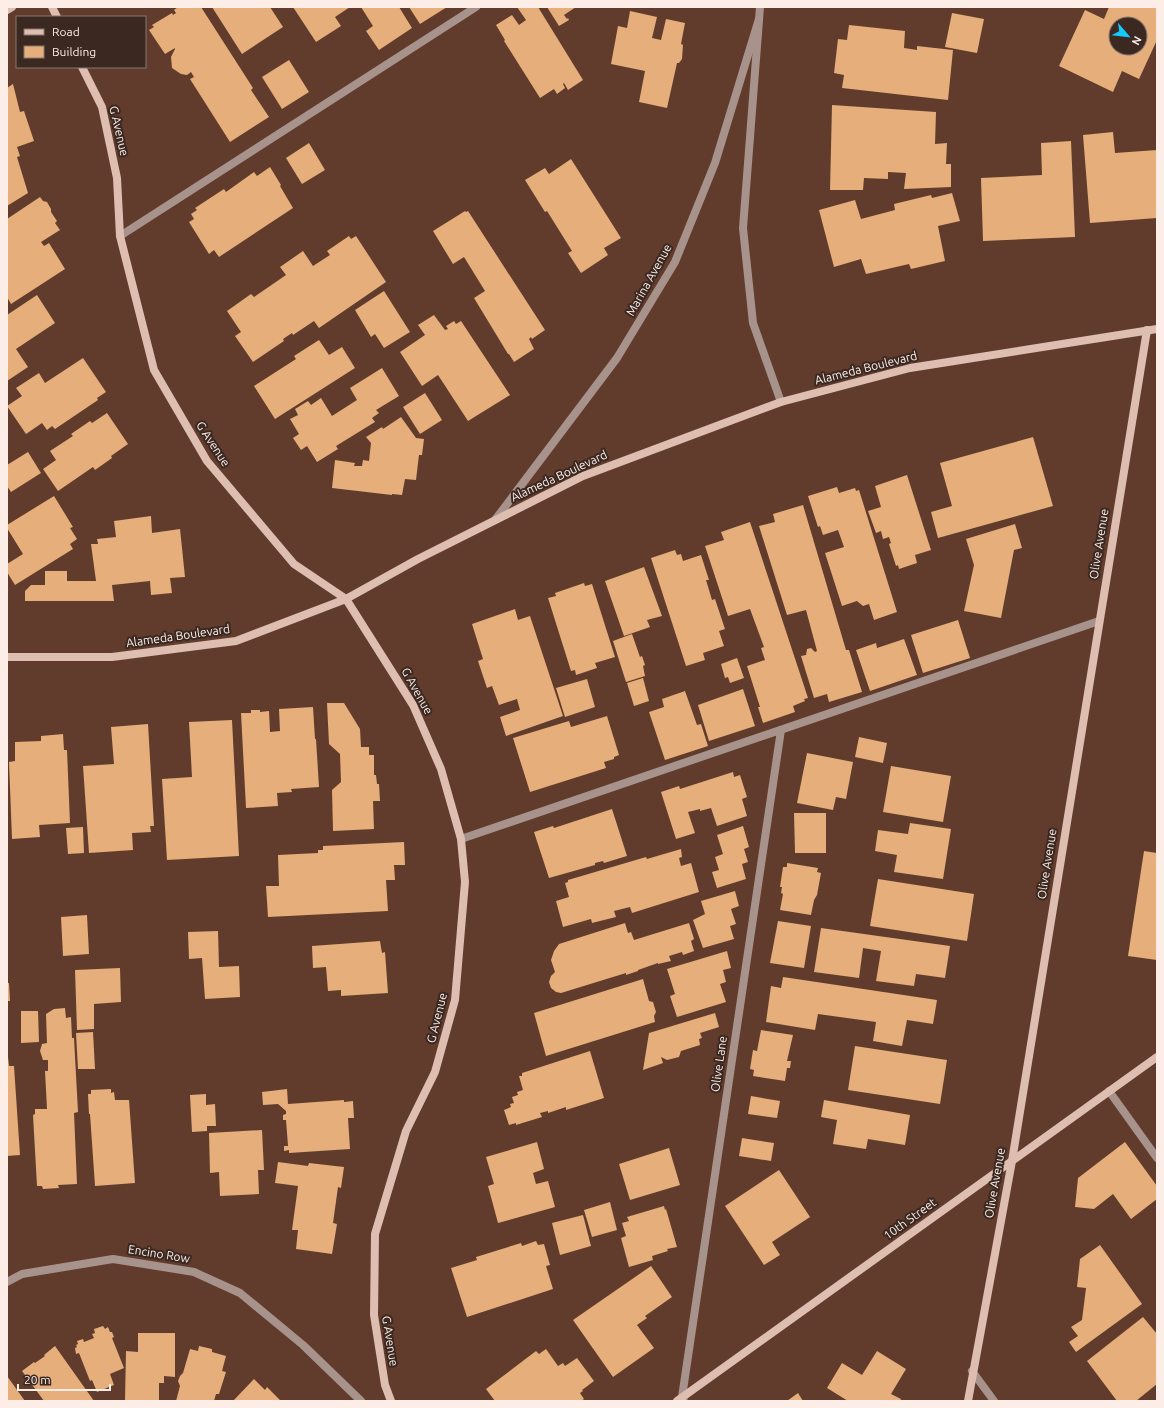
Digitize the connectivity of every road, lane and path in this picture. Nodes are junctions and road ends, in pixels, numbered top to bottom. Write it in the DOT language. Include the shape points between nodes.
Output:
graph roads {
  1 [pos="12,7"];
  2 [pos="52,7"];
  3 [pos="476,7"];
  4 [pos="760,7"];
  5 [pos="7,10"];
  6 [pos="56,16"];
  7 [pos="759,19"];
  8 [pos="82,68"];
  9 [pos="120,236"];
  10 [pos="1157,329"];
  11 [pos="1147,330"];
  12 [pos="781,402"];
  13 [pos="495,520"];
  14 [pos="346,599"];
  15 [pos="1099,621"];
  16 [pos="7,657"];
  17 [pos="781,730"];
  18 [pos="461,839"];
  19 [pos="1157,1057"];
  20 [pos="1109,1091"];
  21 [pos="1157,1158"];
  22 [pos="1012,1161"];
  23 [pos="7,1282"];
  24 [pos="972,1371"];
  25 [pos="681,1400"];
  26 [pos="361,1401"];
  27 [pos="390,1401"];
  28 [pos="968,1401"];
  29 [pos="994,1401"];
  1 -- 5 [label="street"];
  2 -- 6 [label="street"];
  3 -- 9 [label="street"];
  4 -- 7 [label="street, Marina Avenue"];
  7 -- 12 [label="street, Marina Avenue" via="743,228 753,323"];
  7 -- 13 [label="street, Marina Avenue" via="715,163 676,262 617,358"];
  8 -- 9 [label="street, G Avenue" via="102,107 117,178"];
  9 -- 14 [label="street, G Avenue" via="154,370 207,461 294,564"];
  10 -- 11 [label="street, Alameda Boulevard"];
  11 -- 12 [label="street, Alameda Boulevard" via="910,368"];
  11 -- 15 [label="street, Olive Avenue"];
  12 -- 13 [label="street, Alameda Boulevard" via="583,476"];
  13 -- 14 [label="street, Alameda Boulevard"];
  14 -- 16 [label="street, Alameda Boulevard" via="236,641 112,657"];
  14 -- 18 [label="street, G Avenue" via="413,705 441,769"];
  15 -- 17 [label="street"];
  15 -- 22 [label="street, Olive Avenue"];
  17 -- 18 [label="street"];
  17 -- 25 [label="street, Olive Lane"];
  18 -- 27 [label="street, G Avenue" via="465,882 455,1000 435,1072 406,1131 375,1234 374,1315"];
  19 -- 20 [label="street, 10th Street"];
  20 -- 21 [label="street"];
  20 -- 22 [label="street, 10th Street"];
  22 -- 24 [label="street, Olive Avenue"];
  22 -- 25 [label="street, 10th Street"];
  23 -- 26 [label="street, Encino Row" via="22,1274 113,1258 194,1272 240,1293 303,1345"];
  24 -- 28 [label="street, Olive Avenue"];
  24 -- 29 [label="street"];
}
